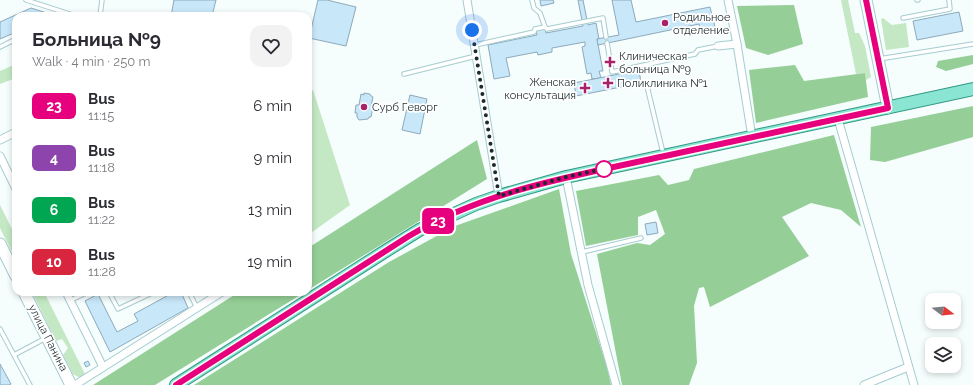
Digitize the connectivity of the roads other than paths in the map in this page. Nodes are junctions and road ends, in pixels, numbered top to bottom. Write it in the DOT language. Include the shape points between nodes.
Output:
graph roads {
  1 [pos="26,0"];
  2 [pos="102,0"];
  3 [pos="467,0"];
  4 [pos="532,0"];
  5 [pos="728,0"];
  6 [pos="866,0"];
  7 [pos="948,0"];
  8 [pos="64,12"];
  9 [pos="100,12"];
  10 [pos="902,18"];
  11 [pos="545,27"];
  12 [pos="606,37"];
  13 [pos="12,41"];
  14 [pos="607,43"];
  15 [pos="737,44"];
  16 [pos="973,44"];
  17 [pos="475,45"];
  18 [pos="718,46"];
  19 [pos="0,47"];
  20 [pos="477,56"];
  21 [pos="877,59"];
  22 [pos="404,74"];
  23 [pos="647,86"];
  24 [pos="973,89"];
  25 [pos="888,108"];
  26 [pos="838,119"];
  27 [pos="12,134"];
  28 [pos="752,136"];
  29 [pos="0,140"];
  30 [pos="0,156"];
  31 [pos="664,156"];
  32 [pos="566,177"];
  33 [pos="12,182"];
  34 [pos="499,196"];
  35 [pos="641,238"];
  36 [pos="0,244"];
  37 [pos="581,252"];
  38 [pos="12,268"];
  39 [pos="26,296"];
  40 [pos="68,296"];
  41 [pos="80,296"];
  42 [pos="111,296"];
  43 [pos="146,296"];
  44 [pos="191,296"];
  45 [pos="216,296"];
  46 [pos="71,300"];
  47 [pos="197,308"];
  48 [pos="0,329"];
  49 [pos="47,337"];
  50 [pos="14,355"];
  51 [pos="103,367"];
  52 [pos="908,367"];
  53 [pos="30,385"];
  54 [pos="71,385"];
  55 [pos="75,385"];
  56 [pos="176,385"];
  57 [pos="616,385"];
  58 [pos="864,385"];
  59 [pos="914,385"];
  1 -- 8 [label="lane"];
  2 -- 9 [label="lane"];
  3 -- 17 [label="street"];
  4 -- 11 [label="lane"];
  5 -- 15 [label="street"];
  6 -- 21 [label="street"];
  7 -- 10 [label="lane" via="950,9"];
  11 -- 12 [label="lane" via="547,29 603,18"];
  11 -- 17 [label="lane" via="535,29 534,32"];
  13 -- 19 [label="lane"];
  14 -- 18 [label="lane" via="612,72 695,54 698,50"];
  15 -- 18 [label="street"];
  15 -- 28 [label="street"];
  16 -- 21 [label="lane"];
  17 -- 20 [label="street"];
  20 -- 22 [label="lane"];
  20 -- 34 [label="street"];
  21 -- 25 [label="street"];
  23 -- 31 [label="lane"];
  24 -- 25 [label="main road"];
  25 -- 26 [label="main road"];
  26 -- 28 [label="main road"];
  26 -- 52 [label="street"];
  27 -- 29 [label="street"];
  28 -- 31 [label="main road"];
  30 -- 33 [label="street"];
  31 -- 32 [label="main road"];
  32 -- 34 [label="main road"];
  32 -- 37 [label="street"];
  34 -- 56 [label="main road" via="421,229"];
  35 -- 37 [label="lane"];
  36 -- 38 [label="street"];
  37 -- 57 [label="street"];
  39 -- 49 [label="street, улица Панина"];
  40 -- 46 [label="street"];
  41 -- 46 [label="lane"];
  42 -- 43 [label="lane" via="118,310"];
  44 -- 47 [label="lane"];
  45 -- 47 [label="street"];
  46 -- 51 [label="street"];
  47 -- 51 [label="street"];
  48 -- 50 [label="lane"];
  49 -- 50 [label="lane"];
  49 -- 54 [label="street, улица Панина"];
  50 -- 53 [label="lane"];
  51 -- 55 [label="street"];
  52 -- 58 [label="street"];
  52 -- 59 [label="street"];
}
